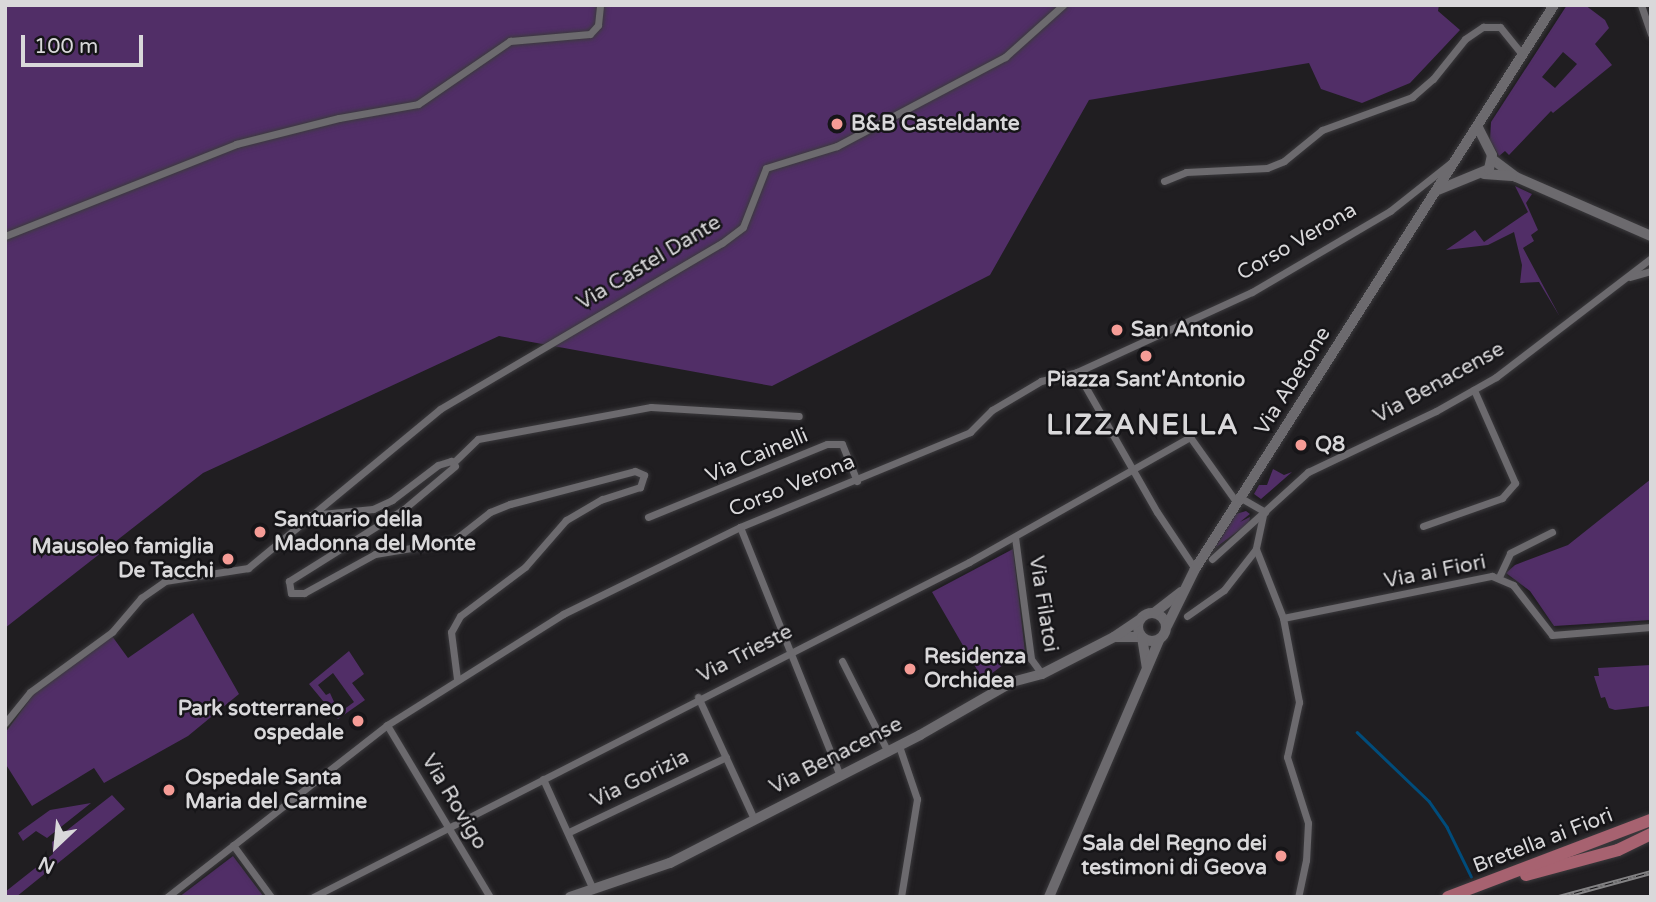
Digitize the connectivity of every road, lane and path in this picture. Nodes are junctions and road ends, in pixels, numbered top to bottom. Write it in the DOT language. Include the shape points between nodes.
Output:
graph roads {
  1 [pos="600,5"];
  2 [pos="1063,5"];
  3 [pos="1554,5"];
  4 [pos="1641,5"];
  5 [pos="1651,34"];
  6 [pos="1523,55"];
  7 [pos="1478,127"];
  8 [pos="1467,142"];
  9 [pos="1483,143"];
  10 [pos="1457,159"];
  11 [pos="1492,159"];
  12 [pos="1484,174"];
  13 [pos="1471,176"];
  14 [pos="1516,177"];
  15 [pos="1164,181"];
  16 [pos="1438,190"];
  17 [pos="1646,235"];
  18 [pos="5,236"];
  19 [pos="1651,244"];
  20 [pos="1651,258"];
  21 [pos="1651,271"];
  22 [pos="1626,278"];
  23 [pos="1077,372"];
  24 [pos="1474,390"];
  25 [pos="799,416"];
  26 [pos="454,462"];
  27 [pos="1131,469"];
  28 [pos="857,481"];
  29 [pos="1239,501"];
  30 [pos="1265,512"];
  31 [pos="311,515"];
  32 [pos="648,517"];
  33 [pos="1423,526"];
  34 [pos="740,527"];
  35 [pos="1552,532"];
  36 [pos="1015,537"];
  37 [pos="1256,549"];
  38 [pos="1212,559"];
  39 [pos="1195,569"];
  40 [pos="1499,577"];
  41 [pos="1181,592"];
  42 [pos="1154,613"];
  43 [pos="1187,616"];
  44 [pos="1283,618"];
  45 [pos="1139,620"];
  46 [pos="1167,626"];
  47 [pos="1651,627"];
  48 [pos="1115,637"];
  49 [pos="1142,637"];
  50 [pos="1159,640"];
  51 [pos="788,652"];
  52 [pos="842,661"];
  53 [pos="1147,670"];
  54 [pos="1042,674"];
  55 [pos="457,679"];
  56 [pos="698,697"];
  57 [pos="5,723"];
  58 [pos="387,725"];
  59 [pos="899,746"];
  60 [pos="888,751"];
  61 [pos="726,757"];
  62 [pos="840,776"];
  63 [pos="543,779"];
  64 [pos="754,818"];
  65 [pos="1651,820"];
  66 [pos="450,828"];
  67 [pos="569,832"];
  68 [pos="1651,834"];
  69 [pos="233,845"];
  70 [pos="593,889"];
  71 [pos="1471,889"];
  72 [pos="167,897"];
  73 [pos="271,897"];
  74 [pos="313,897"];
  75 [pos="490,897"];
  76 [pos="570,897"];
  77 [pos="901,897"];
  78 [pos="1049,897"];
  79 [pos="1298,897"];
  80 [pos="1448,897"];
  1 -- 18 [label="street" via="598,25 590,34 510,41 418,104 339,118 232,146"];
  2 -- 31 [label="street, Via Castel Dante" via="1005,57 838,146 766,169 743,227 440,409"];
  3 -- 6 [label="main road"];
  4 -- 5 [label="street"];
  6 -- 7 [label="main road"];
  6 -- 15 [label="street" via="1500,27 1483,27 1465,39 1412,97 1322,130 1292,157 1266,168 1186,172"];
  7 -- 8 [label="main road"];
  7 -- 9 [label="main road"];
  8 -- 9 [label="main road"];
  8 -- 10 [label="main road"];
  9 -- 11 [label="main road"];
  10 -- 13 [label="main road" via="1459,168"];
  10 -- 16 [label="main road, Via Abetone"];
  10 -- 23 [label="street, Corso Verona" via="1390,211 1252,292"];
  11 -- 12 [label="main road"];
  11 -- 14 [label="street"];
  12 -- 13 [label="main road"];
  12 -- 14 [label="street"];
  13 -- 16 [label="main road"];
  14 -- 17 [label="street"];
  16 -- 29 [label="main road, Via Abetone"];
  17 -- 19 [label="street"];
  20 -- 22 [label="street"];
  21 -- 22 [label="street"];
  22 -- 24 [label="street, Via Benacense" via="1518,362"];
  23 -- 27 [label="street"];
  23 -- 28 [label="street, Corso Verona" via="1041,381 992,410 970,432"];
  24 -- 30 [label="street, Via Benacense" via="1308,472"];
  24 -- 33 [label="street" via="1515,483 1502,498"];
  25 -- 26 [label="street" via="651,407 478,439"];
  26 -- 31 [label="street" via="438,465 382,506"];
  26 -- 55 [label="street" via="450,473 404,509 289,581 287,590 304,593 375,554 453,541 490,512 510,504 635,471 645,479 640,487 574,514 525,567 460,616 451,632"];
  27 -- 29 [label="street, Via Trieste" via="1190,437"];
  27 -- 36 [label="street, Via Trieste"];
  27 -- 39 [label="street"];
  28 -- 32 [label="street, Via Cainelli" via="842,444 827,444"];
  28 -- 34 [label="street, Corso Verona"];
  29 -- 30 [label="street"];
  29 -- 39 [label="main road, Via Abetone"];
  30 -- 37 [label="street"];
  30 -- 38 [label="street, Via Benacense"];
  31 -- 57 [label="street" via="248,568 164,581 141,598 112,632 30,692"];
  34 -- 51 [label="street"];
  34 -- 55 [label="street, Corso Verona" via="563,614"];
  35 -- 40 [label="street" via="1510,553"];
  36 -- 51 [label="street, Via Trieste"];
  36 -- 54 [label="street, Via Filatoi" via="1031,659"];
  37 -- 43 [label="street" via="1224,590"];
  37 -- 44 [label="street"];
  39 -- 41 [label="main road, Via Abetone"];
  40 -- 44 [label="street, Via ai Fiori"];
  40 -- 47 [label="street, Via ai Fiori" via="1513,585 1552,635"];
  41 -- 42 [label="main road"];
  41 -- 46 [label="main road"];
  42 -- 45 [label="main road"];
  42 -- 46 [label="main road"];
  44 -- 79 [label="street" via="1299,702 1287,757 1308,823"];
  45 -- 48 [label="main road, Via Benacense"];
  45 -- 49 [label="main road"];
  46 -- 50 [label="main road"];
  48 -- 49 [label="main road, Via Benacense"];
  48 -- 54 [label="main road, Via Benacense"];
  49 -- 50 [label="main road"];
  49 -- 53 [label="main road"];
  50 -- 53 [label="main road"];
  51 -- 56 [label="street, Via Trieste"];
  51 -- 62 [label="street"];
  52 -- 60 [label="street"];
  53 -- 78 [label="main road"];
  54 -- 59 [label="main road, Via Benacense" via="1012,682"];
  55 -- 58 [label="street, Corso Verona"];
  56 -- 61 [label="street"];
  56 -- 63 [label="street, Via Trieste"];
  58 -- 66 [label="street, Via Rovigo"];
  58 -- 69 [label="street, Corso Verona"];
  59 -- 60 [label="main road, Via Benacense"];
  59 -- 77 [label="street" via="917,799"];
  60 -- 62 [label="main road, Via Benacense"];
  61 -- 64 [label="street"];
  61 -- 67 [label="street, Via Gorizia"];
  62 -- 64 [label="main road, Via Benacense"];
  63 -- 66 [label="street, Via Trieste"];
  63 -- 67 [label="street"];
  64 -- 70 [label="main road, Via Benacense" via="670,863"];
  65 -- 71 [label="main road, Bretella ai Fiori"];
  66 -- 74 [label="street, Via Trieste"];
  66 -- 75 [label="street, Via Rovigo"];
  67 -- 70 [label="street"];
  68 -- 71 [label="main road" via="1618,850"];
  69 -- 72 [label="street, Corso Verona"];
  69 -- 73 [label="street"];
  70 -- 76 [label="main road, Via Benacense"];
  71 -- 80 [label="main road, Bretella ai Fiori"];
}
